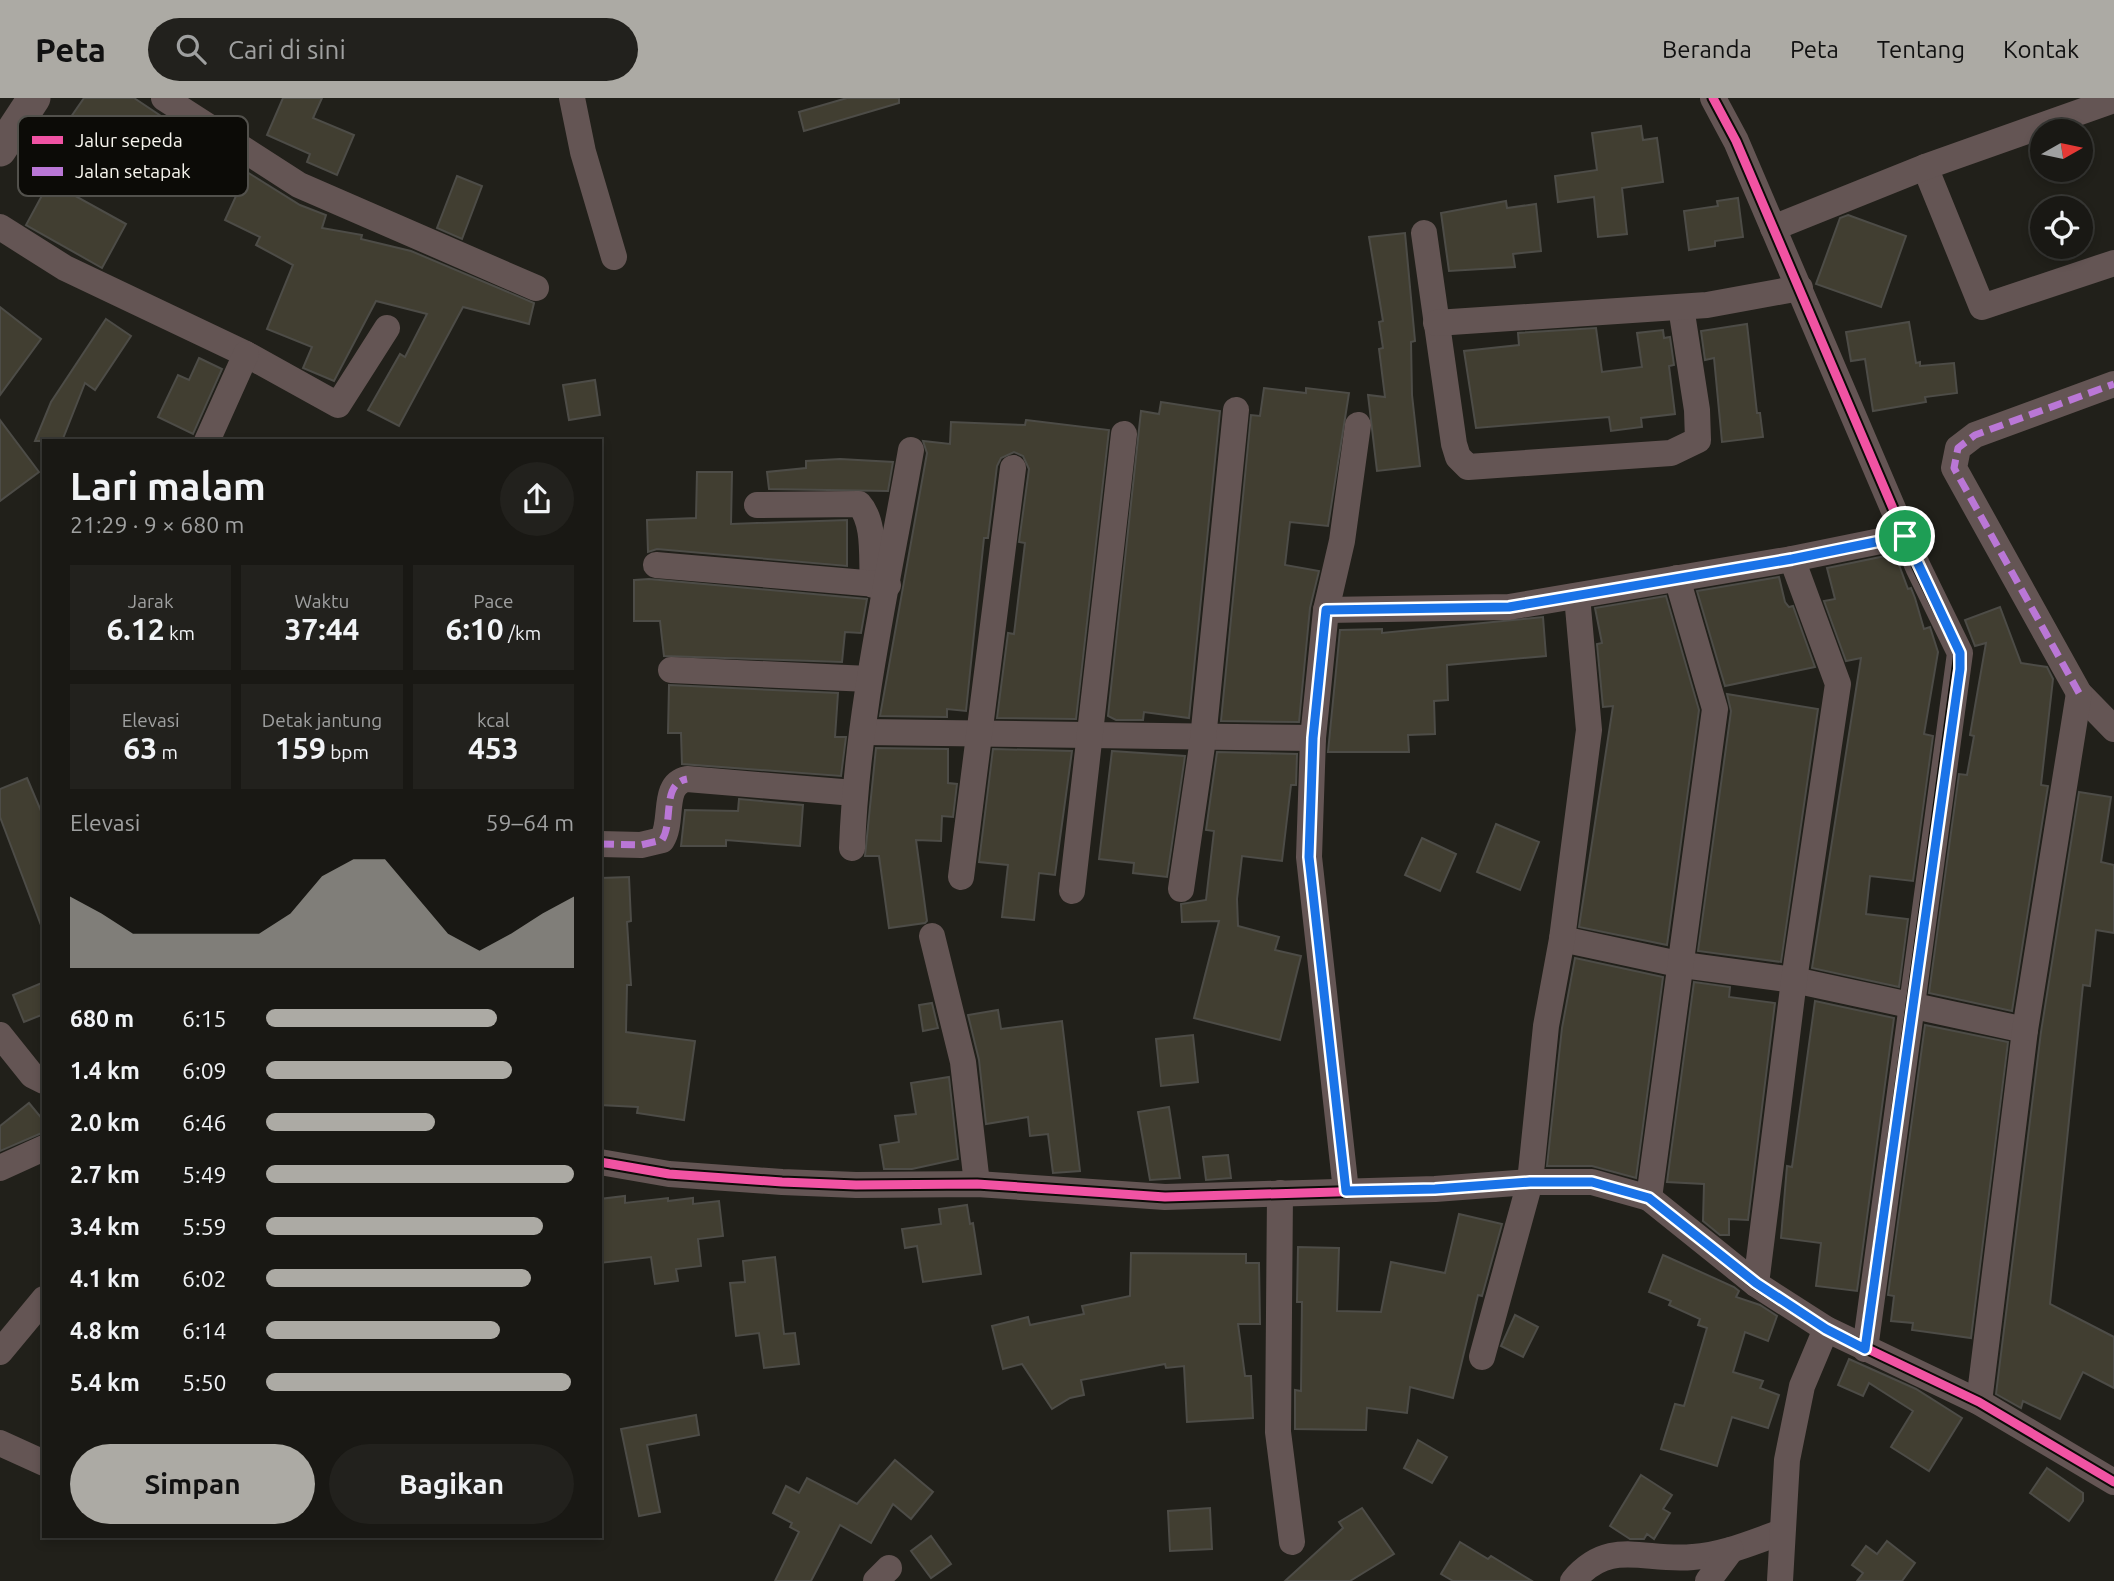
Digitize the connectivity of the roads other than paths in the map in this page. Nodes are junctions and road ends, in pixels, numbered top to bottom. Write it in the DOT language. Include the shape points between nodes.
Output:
graph roads {
  1 [pos="34,98"];
  2 [pos="164,98"];
  3 [pos="572,98"];
  4 [pos="1713,98"];
  5 [pos="2114,100"];
  6 [pos="22,116"];
  7 [pos="192,116"];
  8 [pos="18,122"];
  9 [pos="0,150"];
  10 [pos="248,152"];
  11 [pos="1925,167"];
  12 [pos="0,227"];
  13 [pos="1773,228"];
  14 [pos="1424,233"];
  15 [pos="614,257"];
  16 [pos="2114,262"];
  17 [pos="536,288"];
  18 [pos="1800,288"];
  19 [pos="1681,307"];
  20 [pos="1436,323"];
  21 [pos="387,328"];
  22 [pos="246,354"];
  23 [pos="2114,384"];
  24 [pos="1236,410"];
  25 [pos="1358,425"];
  26 [pos="1124,435"];
  27 [pos="208,439"];
  28 [pos="911,450"];
  29 [pos="1013,468"];
  30 [pos="757,505"];
  31 [pos="1905,536"];
  32 [pos="1792,559"];
  33 [pos="656,565"];
  34 [pos="1677,578"];
  35 [pos="880,585"];
  36 [pos="1577,596"];
  37 [pos="1326,610"];
  38 [pos="671,670"];
  39 [pos="869,680"];
  40 [pos="2079,693"];
  41 [pos="2114,729"];
  42 [pos="863,732"];
  43 [pos="978,734"];
  44 [pos="1091,736"];
  45 [pos="1203,738"];
  46 [pos="1313,738"];
  47 [pos="854,793"];
  48 [pos="602,844"];
  49 [pos="852,848"];
  50 [pos="961,877"];
  51 [pos="1181,889"];
  52 [pos="1072,891"];
  53 [pos="932,936"];
  54 [pos="1562,939"];
  55 [pos="1683,965"];
  56 [pos="1794,980"];
  57 [pos="1914,1007"];
  58 [pos="2025,1030"];
  59 [pos="1,1039"];
  60 [pos="42,1080"];
  61 [pos="42,1149"];
  62 [pos="602,1163"];
  63 [pos="0,1168"];
  64 [pos="1530,1182"];
  65 [pos="977,1184"];
  66 [pos="1346,1191"];
  67 [pos="1280,1193"];
  68 [pos="1649,1198"];
  69 [pos="1756,1283"];
  70 [pos="42,1301"];
  71 [pos="1826,1329"];
  72 [pos="1865,1349"];
  73 [pos="0,1352"];
  74 [pos="1482,1357"];
  75 [pos="1979,1402"];
  76 [pos="0,1443"];
  77 [pos="42,1462"];
  78 [pos="2114,1482"];
  79 [pos="1782,1532"];
  80 [pos="1292,1542"];
  81 [pos="1731,1550"];
  82 [pos="1573,1581"];
  83 [pos="1707,1581"];
  84 [pos="1780,1581"];
  1 -- 6 [label="street"];
  2 -- 7 [label="street"];
  3 -- 15 [label="street"];
  4 -- 13 [label="street"];
  5 -- 11 [label="street"];
  8 -- 9 [label="street"];
  10 -- 17 [label="street" via="299,185"];
  11 -- 13 [label="street"];
  11 -- 16 [label="street" via="1982,307"];
  12 -- 22 [label="street" via="65,268"];
  13 -- 18 [label="street"];
  14 -- 20 [label="street"];
  18 -- 19 [label="street"];
  18 -- 31 [label="street"];
  19 -- 20 [label="street"];
  19 -- 20 [label="street" via="1698,440 1671,453 1468,467 1454,444"];
  21 -- 22 [label="street" via="338,405"];
  22 -- 27 [label="street"];
  23 -- 40 [label="street" via="1976,435 1958,448 1954,468"];
  24 -- 45 [label="street"];
  25 -- 37 [label="street" via="1342,541"];
  26 -- 44 [label="street"];
  28 -- 35 [label="street"];
  29 -- 43 [label="street"];
  30 -- 35 [label="street" via="859,503 867,513"];
  31 -- 32 [label="street"];
  31 -- 57 [label="street" via="1960,653"];
  32 -- 34 [label="street"];
  32 -- 56 [label="street" via="1838,684"];
  33 -- 35 [label="street"];
  34 -- 36 [label="street"];
  34 -- 55 [label="street" via="1715,709"];
  35 -- 39 [label="street"];
  36 -- 37 [label="street" via="1509,607"];
  36 -- 54 [label="street" via="1590,730"];
  37 -- 46 [label="street"];
  38 -- 39 [label="street"];
  39 -- 42 [label="street"];
  40 -- 41 [label="street"];
  40 -- 58 [label="street"];
  42 -- 43 [label="street"];
  42 -- 47 [label="street"];
  43 -- 44 [label="street"];
  43 -- 50 [label="street"];
  44 -- 45 [label="street"];
  44 -- 52 [label="street"];
  45 -- 46 [label="street"];
  45 -- 51 [label="street"];
  46 -- 66 [label="street" via="1309,857"];
  47 -- 48 [label="street" via="687,779 671,788 669,828 662,840 641,845"];
  47 -- 49 [label="street"];
  53 -- 65 [label="street" via="963,1062"];
  54 -- 55 [label="street"];
  54 -- 64 [label="street" via="1546,1026"];
  55 -- 56 [label="street"];
  55 -- 68 [label="street"];
  56 -- 57 [label="street"];
  56 -- 69 [label="street"];
  57 -- 58 [label="street"];
  57 -- 72 [label="street"];
  58 -- 75 [label="street"];
  59 -- 60 [label="street" via="32,1075"];
  61 -- 63 [label="street"];
  62 -- 65 [label="street" via="669,1174 782,1182"];
  64 -- 66 [label="street"];
  64 -- 68 [label="street" via="1592,1182"];
  64 -- 74 [label="street"];
  65 -- 67 [label="street" via="1165,1197"];
  66 -- 67 [label="street"];
  67 -- 80 [label="street" via="1279,1432"];
  68 -- 69 [label="street"];
  69 -- 71 [label="street"];
  70 -- 73 [label="street"];
  71 -- 72 [label="street"];
  71 -- 79 [label="street" via="1802,1386 1787,1460"];
  72 -- 75 [label="street"];
  75 -- 78 [label="street"];
  76 -- 77 [label="street"];
  79 -- 81 [label="street"];
  79 -- 84 [label="street"];
  81 -- 82 [label="street" via="1693,1557 1615,1555 1593,1560"];
  81 -- 83 [label="street"];
}
